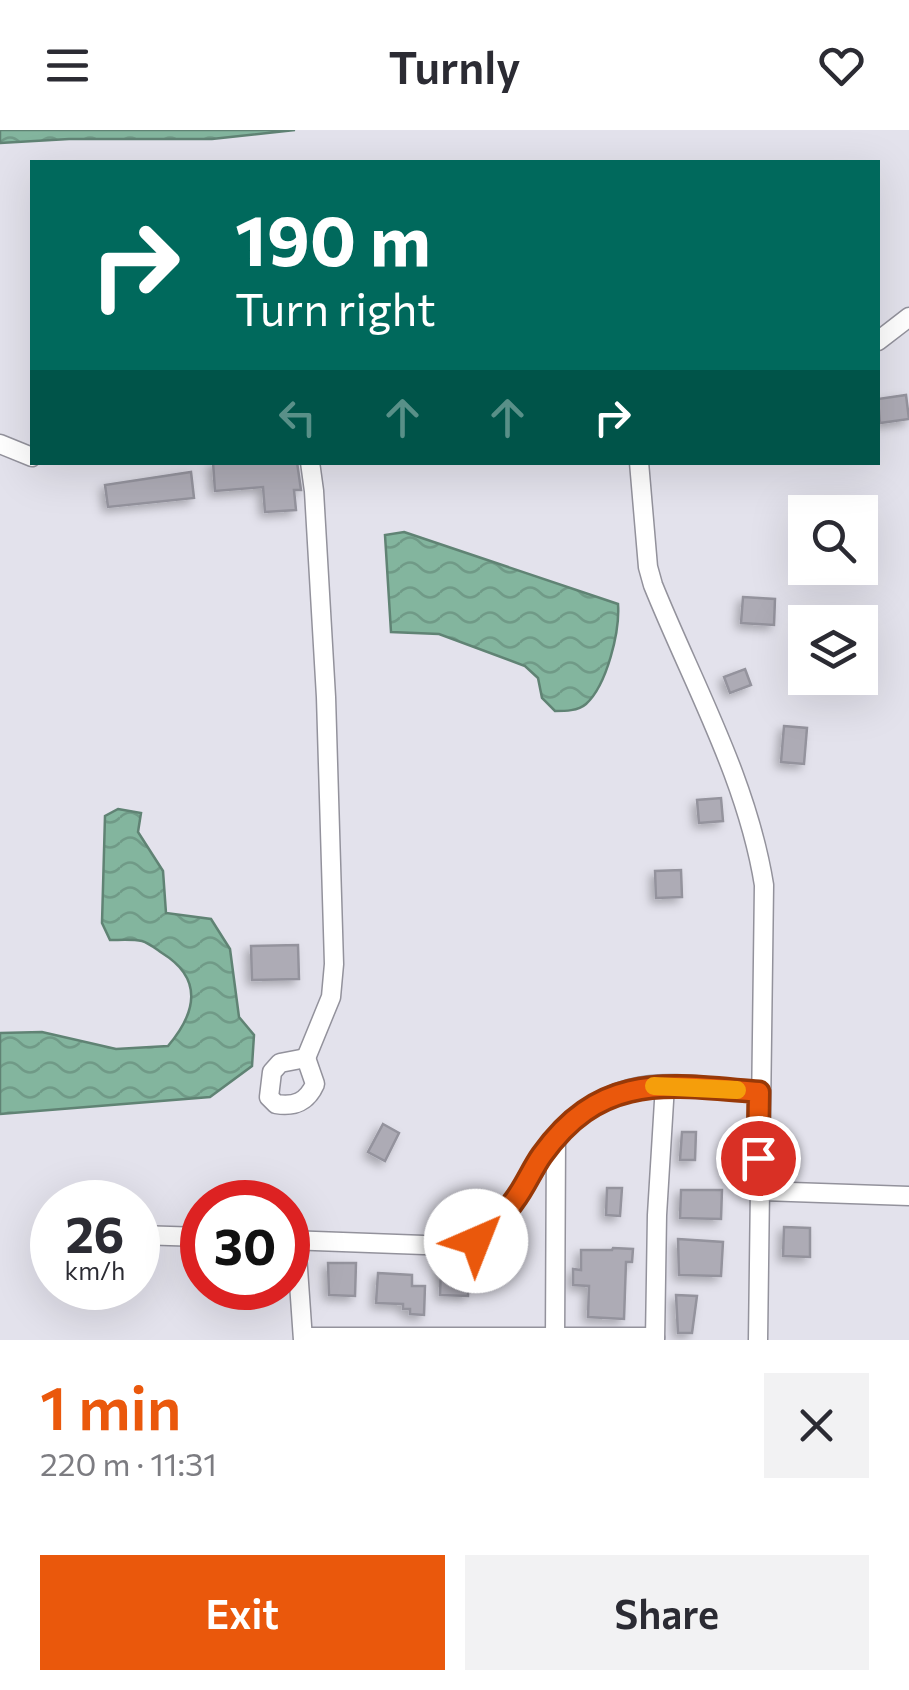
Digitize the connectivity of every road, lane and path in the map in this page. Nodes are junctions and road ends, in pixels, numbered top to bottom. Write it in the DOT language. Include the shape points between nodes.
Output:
graph roads {
  1 [pos="909,317"];
  2 [pos="880,339"];
  3 [pos="0,444"];
  4 [pos="30,456"];
  5 [pos="310,465"];
  6 [pos="639,465"];
  7 [pos="306,1058"];
  8 [pos="665,1085"];
  9 [pos="759,1092"];
  10 [pos="556,1136"];
  11 [pos="758,1191"];
  12 [pos="909,1196"];
  13 [pos="310,1241"];
  14 [pos="300,1310"];
  15 [pos="303,1338"];
  16 [pos="655,1338"];
  17 [pos="555,1339"];
  18 [pos="758,1340"];
  1 -- 2 [label="street"];
  3 -- 4 [label="street"];
  5 -- 7 [label="street" via="334,964 331,997"];
  6 -- 9 [label="street" via="653,586 756,836 764,885"];
  8 -- 9 [label="street"];
  8 -- 10 [label="street" via="600,1100"];
  8 -- 16 [label="street"];
  9 -- 11 [label="street"];
  10 -- 13 [label="street" via="513,1203 476,1241 451,1246"];
  10 -- 17 [label="street"];
  11 -- 12 [label="street"];
  11 -- 18 [label="street"];
  14 -- 15 [label="street"];
  15 -- 17 [label="street"];
  16 -- 17 [label="street"];
}
